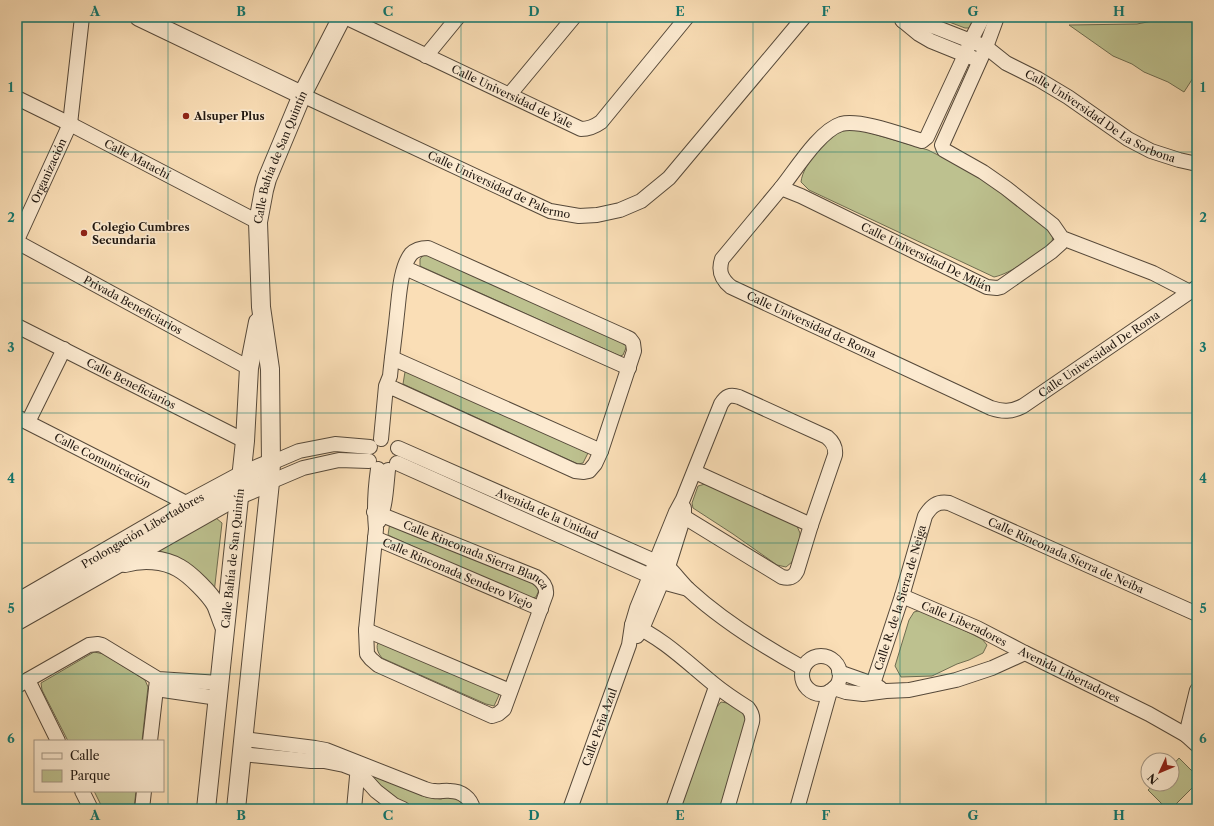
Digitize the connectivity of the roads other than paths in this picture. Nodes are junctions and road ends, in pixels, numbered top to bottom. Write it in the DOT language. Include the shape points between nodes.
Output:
graph roads {
  1 [pos="82,17"];
  2 [pos="139,17"];
  3 [pos="344,17"];
  4 [pos="458,17"];
  5 [pos="574,17"];
  6 [pos="687,17"];
  7 [pos="804,17"];
  8 [pos="983,17"];
  9 [pos="998,17"];
  10 [pos="899,19"];
  11 [pos="971,40"];
  12 [pos="986,47"];
  13 [pos="965,55"];
  14 [pos="426,56"];
  15 [pos="980,60"];
  16 [pos="1006,63"];
  17 [pos="510,94"];
  18 [pos="302,95"];
  19 [pos="17,98"];
  20 [pos="70,124"];
  21 [pos="1197,164"];
  22 [pos="781,188"];
  23 [pos="258,222"];
  24 [pos="1062,238"];
  25 [pos="17,241"];
  26 [pos="405,268"];
  27 [pos="1194,289"];
  28 [pos="261,307"];
  29 [pos="17,326"];
  30 [pos="64,350"];
  31 [pos="392,358"];
  32 [pos="249,368"];
  33 [pos="629,368"];
  34 [pos="390,384"];
  35 [pos="1005,412"];
  36 [pos="22,420"];
  37 [pos="245,441"];
  38 [pos="385,444"];
  39 [pos="601,451"];
  40 [pos="271,463"];
  41 [pos="383,466"];
  42 [pos="694,472"];
  43 [pos="242,476"];
  44 [pos="270,482"];
  45 [pos="239,495"];
  46 [pos="188,504"];
  47 [pos="934,505"];
  48 [pos="378,514"];
  49 [pos="680,514"];
  50 [pos="811,525"];
  51 [pos="376,534"];
  52 [pos="598,535"];
  53 [pos="592,550"];
  54 [pos="106,561"];
  55 [pos="662,564"];
  56 [pos="656,579"];
  57 [pos="688,589"];
  58 [pos="902,596"];
  59 [pos="17,603"];
  60 [pos="540,609"];
  61 [pos="1197,614"];
  62 [pos="17,621"];
  63 [pos="637,627"];
  64 [pos="225,628"];
  65 [pos="366,630"];
  66 [pos="1025,653"];
  67 [pos="803,668"];
  68 [pos="839,672"];
  69 [pos="23,683"];
  70 [pos="157,684"];
  71 [pos="716,686"];
  72 [pos="872,688"];
  73 [pos="832,689"];
  74 [pos="1197,690"];
  75 [pos="219,691"];
  76 [pos="510,691"];
  77 [pos="1186,735"];
  78 [pos="57,740"];
  79 [pos="150,740"];
  80 [pos="1197,745"];
  81 [pos="243,746"];
  82 [pos="358,766"];
  83 [pos="82,792"];
  84 [pos="144,792"];
  85 [pos="91,809"];
  86 [pos="142,809"];
  87 [pos="206,809"];
  88 [pos="236,809"];
  89 [pos="354,809"];
  90 [pos="403,809"];
  91 [pos="473,809"];
  92 [pos="570,809"];
  93 [pos="673,809"];
  94 [pos="727,809"];
  95 [pos="797,809"];
  1 -- 20 [label="street, Organización"];
  2 -- 18 [label="street, Calle Universidad de Palermo"];
  3 -- 14 [label="street, Calle Universidad de Yale"];
  3 -- 18 [label="street, Calle Bahía de San Quintín"];
  4 -- 14 [label="street"];
  5 -- 17 [label="street"];
  6 -- 17 [label="street, Calle Universidad de Yale" via="601,122 594,127 581,129"];
  7 -- 18 [label="street, Calle Universidad de Palermo" via="670,178 642,201 620,210 597,215 579,216 550,211"];
  8 -- 11 [label="street"];
  9 -- 12 [label="street"];
  10 -- 11 [label="street, Calle Universidad De La Sorbona" via="923,23"];
  10 -- 13 [label="street, Calle Universidad De La Sorbona" via="926,38"];
  11 -- 12 [label="street, Calle Universidad De La Sorbona"];
  11 -- 13 [label="street"];
  12 -- 15 [label="street"];
  12 -- 16 [label="street, Calle Universidad De La Sorbona"];
  13 -- 15 [label="street, Calle Universidad De La Sorbona"];
  13 -- 22 [label="street" via="925,140 869,126 841,124 820,139"];
  14 -- 17 [label="street, Calle Universidad de Yale"];
  15 -- 16 [label="street, Calle Universidad De La Sorbona"];
  15 -- 24 [label="street" via="942,145 944,150 1006,188 1053,225"];
  16 -- 21 [label="street, Calle Universidad De La Sorbona" via="1068,97 1128,139 1151,151"];
  18 -- 23 [label="street, Calle Bahía de San Quintín" via="267,179"];
  19 -- 20 [label="street, Calle Matachí"];
  20 -- 23 [label="street, Calle Matachí"];
  20 -- 25 [label="street, Organización"];
  22 -- 24 [label="street, Calle Universidad De Milán" via="987,287 1001,287 1051,252 1061,243"];
  22 -- 35 [label="street, Calle Universidad de Roma" via="722,259 720,272 726,283 984,405"];
  23 -- 28 [label="street, Calle Bahía de San Quintín"];
  24 -- 27 [label="street, Calle Universidad De Roma"];
  25 -- 32 [label="street, Privada Beneficiarios"];
  26 -- 31 [label="street"];
  26 -- 33 [label="street"];
  26 -- 33 [label="street" via="412,254 428,248 630,340 634,345 634,351"];
  27 -- 35 [label="street, Calle Universidad De Roma" via="1023,406"];
  28 -- 32 [label="street, Calle Bahía de San Quintín"];
  28 -- 40 [label="street, Calle Bahía de San Quintín" via="270,369"];
  29 -- 30 [label="street, Calle Beneficiarios"];
  30 -- 36 [label="street"];
  30 -- 37 [label="street, Calle Beneficiarios"];
  31 -- 34 [label="street"];
  31 -- 39 [label="street"];
  32 -- 37 [label="street, Calle Bahía de San Quintín"];
  33 -- 39 [label="street"];
  34 -- 38 [label="street"];
  34 -- 39 [label="street" via="575,471 589,470"];
  36 -- 46 [label="street, Calle Comunicación"];
  37 -- 43 [label="street, Calle Bahía de San Quintín"];
  38 -- 40 [label="street, Avenida de la Unidad" via="335,444 298,452"];
  38 -- 41 [label="street" via="399,453"];
  38 -- 41 [label="street" via="368,452"];
  38 -- 52 [label="street, Avenida de la Unidad"];
  40 -- 43 [label="street, Prolongación Libertadores"];
  40 -- 44 [label="street, Calle Bahía de San Quintín"];
  41 -- 44 [label="street, Avenida de la Unidad" via="339,460 303,468"];
  41 -- 48 [label="street, Calle Rinconada Sierra Blanca"];
  41 -- 53 [label="street, Avenida de la Unidad"];
  42 -- 49 [label="street, Calle Peña Azul"];
  42 -- 50 [label="street"];
  42 -- 50 [label="street, Calle Peña Azul" via="725,398 734,395 766,409 827,437 835,446 835,456"];
  43 -- 45 [label="street, Calle Bahía de San Quintín"];
  43 -- 46 [label="street, Prolongación Libertadores"];
  44 -- 45 [label="street, Prolongación Libertadores"];
  44 -- 81 [label="street, Calle Bahía de San Quintín"];
  45 -- 54 [label="street, Prolongación Libertadores"];
  45 -- 64 [label="street, Calle Bahía de San Quintín"];
  46 -- 54 [label="street, Prolongación Libertadores"];
  47 -- 58 [label="street, Calle R. de la Sierra de Neiga" via="925,516"];
  47 -- 61 [label="street, Calle Rinconada Sierra de Neiba" via="949,503"];
  48 -- 51 [label="street, Calle Rinconada Sierra Blanca"];
  48 -- 60 [label="street, Calle Rinconada Sierra Blanca" via="536,577 546,590"];
  49 -- 50 [label="street" via="786,578 793,576 797,571"];
  49 -- 55 [label="street, Calle Peña Azul"];
  51 -- 60 [label="street, Calle Rinconada Sendero Viejo"];
  51 -- 65 [label="street, Calle Rinconada Sierra Blanca"];
  52 -- 53 [label="street"];
  52 -- 55 [label="street, Avenida de la Unidad"];
  53 -- 56 [label="street, Avenida de la Unidad"];
  54 -- 59 [label="street, Prolongación Libertadores"];
  54 -- 62 [label="street, Prolongación Libertadores"];
  54 -- 64 [label="street" via="158,560 179,568 201,586 216,605"];
  55 -- 56 [label="street, Calle Peña Azul"];
  55 -- 57 [label="street, Avenida de la Unidad"];
  56 -- 57 [label="street, Avenida de la Unidad"];
  56 -- 63 [label="street, Calle Peña Azul" via="637,608"];
  57 -- 67 [label="street, Avenida de la Unidad" via="728,622"];
  58 -- 66 [label="street, Calle Liberadores" via="977,628"];
  58 -- 72 [label="street, Calle R. de la Sierra de Neiga"];
  60 -- 76 [label="street, Calle Rinconada Sierra Blanca"];
  63 -- 71 [label="street" via="674,652"];
  63 -- 92 [label="street, Calle Peña Azul"];
  64 -- 75 [label="street, Calle Bahía de San Quintín"];
  65 -- 76 [label="street"];
  65 -- 76 [label="street, Calle Rinconada Sierra Blanca" via="367,654 374,662 492,716 504,709"];
  66 -- 72 [label="street, Avenida Libertadores" via="956,680 908,690 886,691"];
  66 -- 77 [label="street, Avenida Libertadores"];
  67 -- 68 [label="street" via="816,656 823,656 834,661"];
  67 -- 73 [label="street" via="803,679 809,689 819,693"];
  68 -- 72 [label="street"];
  68 -- 73 [label="street" via="838,683"];
  69 -- 70 [label="street" via="89,645 98,644"];
  69 -- 78 [label="street"];
  70 -- 75 [label="street"];
  70 -- 79 [label="street"];
  71 -- 93 [label="street"];
  71 -- 94 [label="street" via="748,708 753,718"];
  72 -- 73 [label="street" via="855,694"];
  73 -- 95 [label="street"];
  74 -- 77 [label="street"];
  75 -- 87 [label="street, Calle Bahía de San Quintín"];
  77 -- 80 [label="street, Avenida Libertadores"];
  81 -- 82 [label="street" via="344,766"];
  81 -- 88 [label="street, Calle Bahía de San Quintín"];
  82 -- 89 [label="street"];
  82 -- 90 [label="street" via="376,791"];
  82 -- 91 [label="street" via="425,789 464,795"];
  83 -- 85 [label="street"];
  84 -- 86 [label="street"];
}
